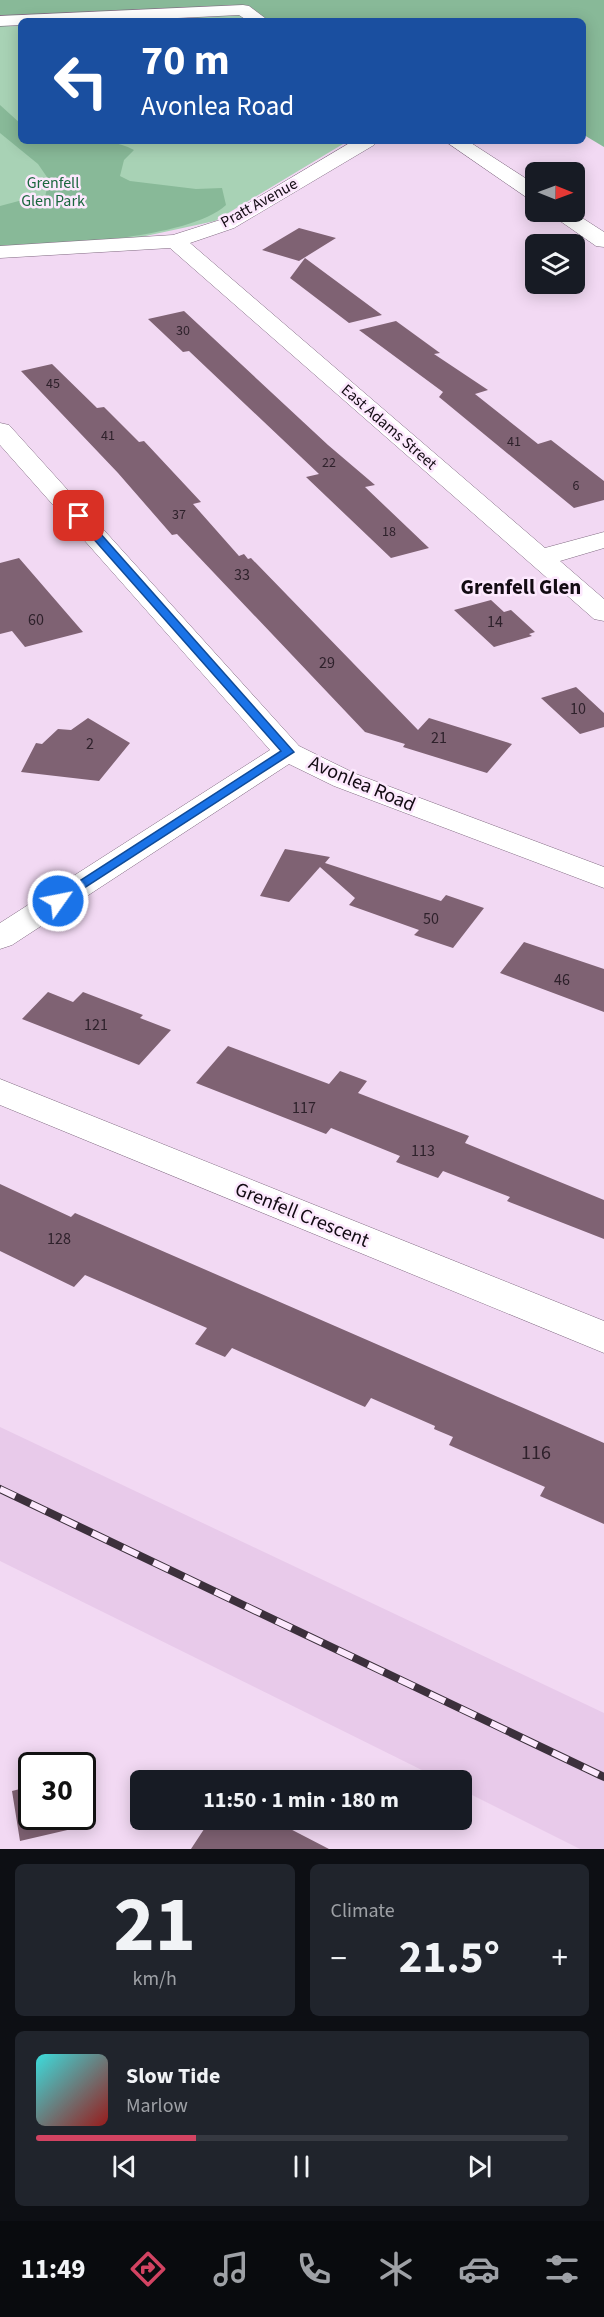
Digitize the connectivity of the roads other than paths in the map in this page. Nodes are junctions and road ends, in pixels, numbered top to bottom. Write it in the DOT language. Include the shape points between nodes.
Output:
graph roads {
  1 [pos="66,18"];
  2 [pos="255,18"];
  3 [pos="18,20"];
  4 [pos="0,21"];
  5 [pos="362,144"];
  6 [pos="460,144"];
  7 [pos="525,188"];
  8 [pos="575,222"];
  9 [pos="175,241"];
  10 [pos="604,241"];
  11 [pos="0,252"];
  12 [pos="0,430"];
  13 [pos="604,540"];
  14 [pos="541,558"];
  15 [pos="604,613"];
  16 [pos="288,752"];
  17 [pos="604,878"];
  18 [pos="0,938"];
  19 [pos="0,1091"];
  20 [pos="604,1338"];
  1 -- 2 [label="street" via="243,10"];
  3 -- 4 [label="street"];
  5 -- 9 [label="street, Pratt Avenue" via="227,224"];
  6 -- 7 [label="street"];
  8 -- 10 [label="street"];
  9 -- 11 [label="street, Pratt Avenue"];
  9 -- 14 [label="street, East Adams Street"];
  12 -- 16 [label="street, Avonlea Road"];
  13 -- 14 [label="street"];
  14 -- 15 [label="street, East Adams Street"];
  16 -- 17 [label="street, Avonlea Road" via="345,780"];
  16 -- 18 [label="street"];
  19 -- 20 [label="street, Grenfell Crescent"];
}
